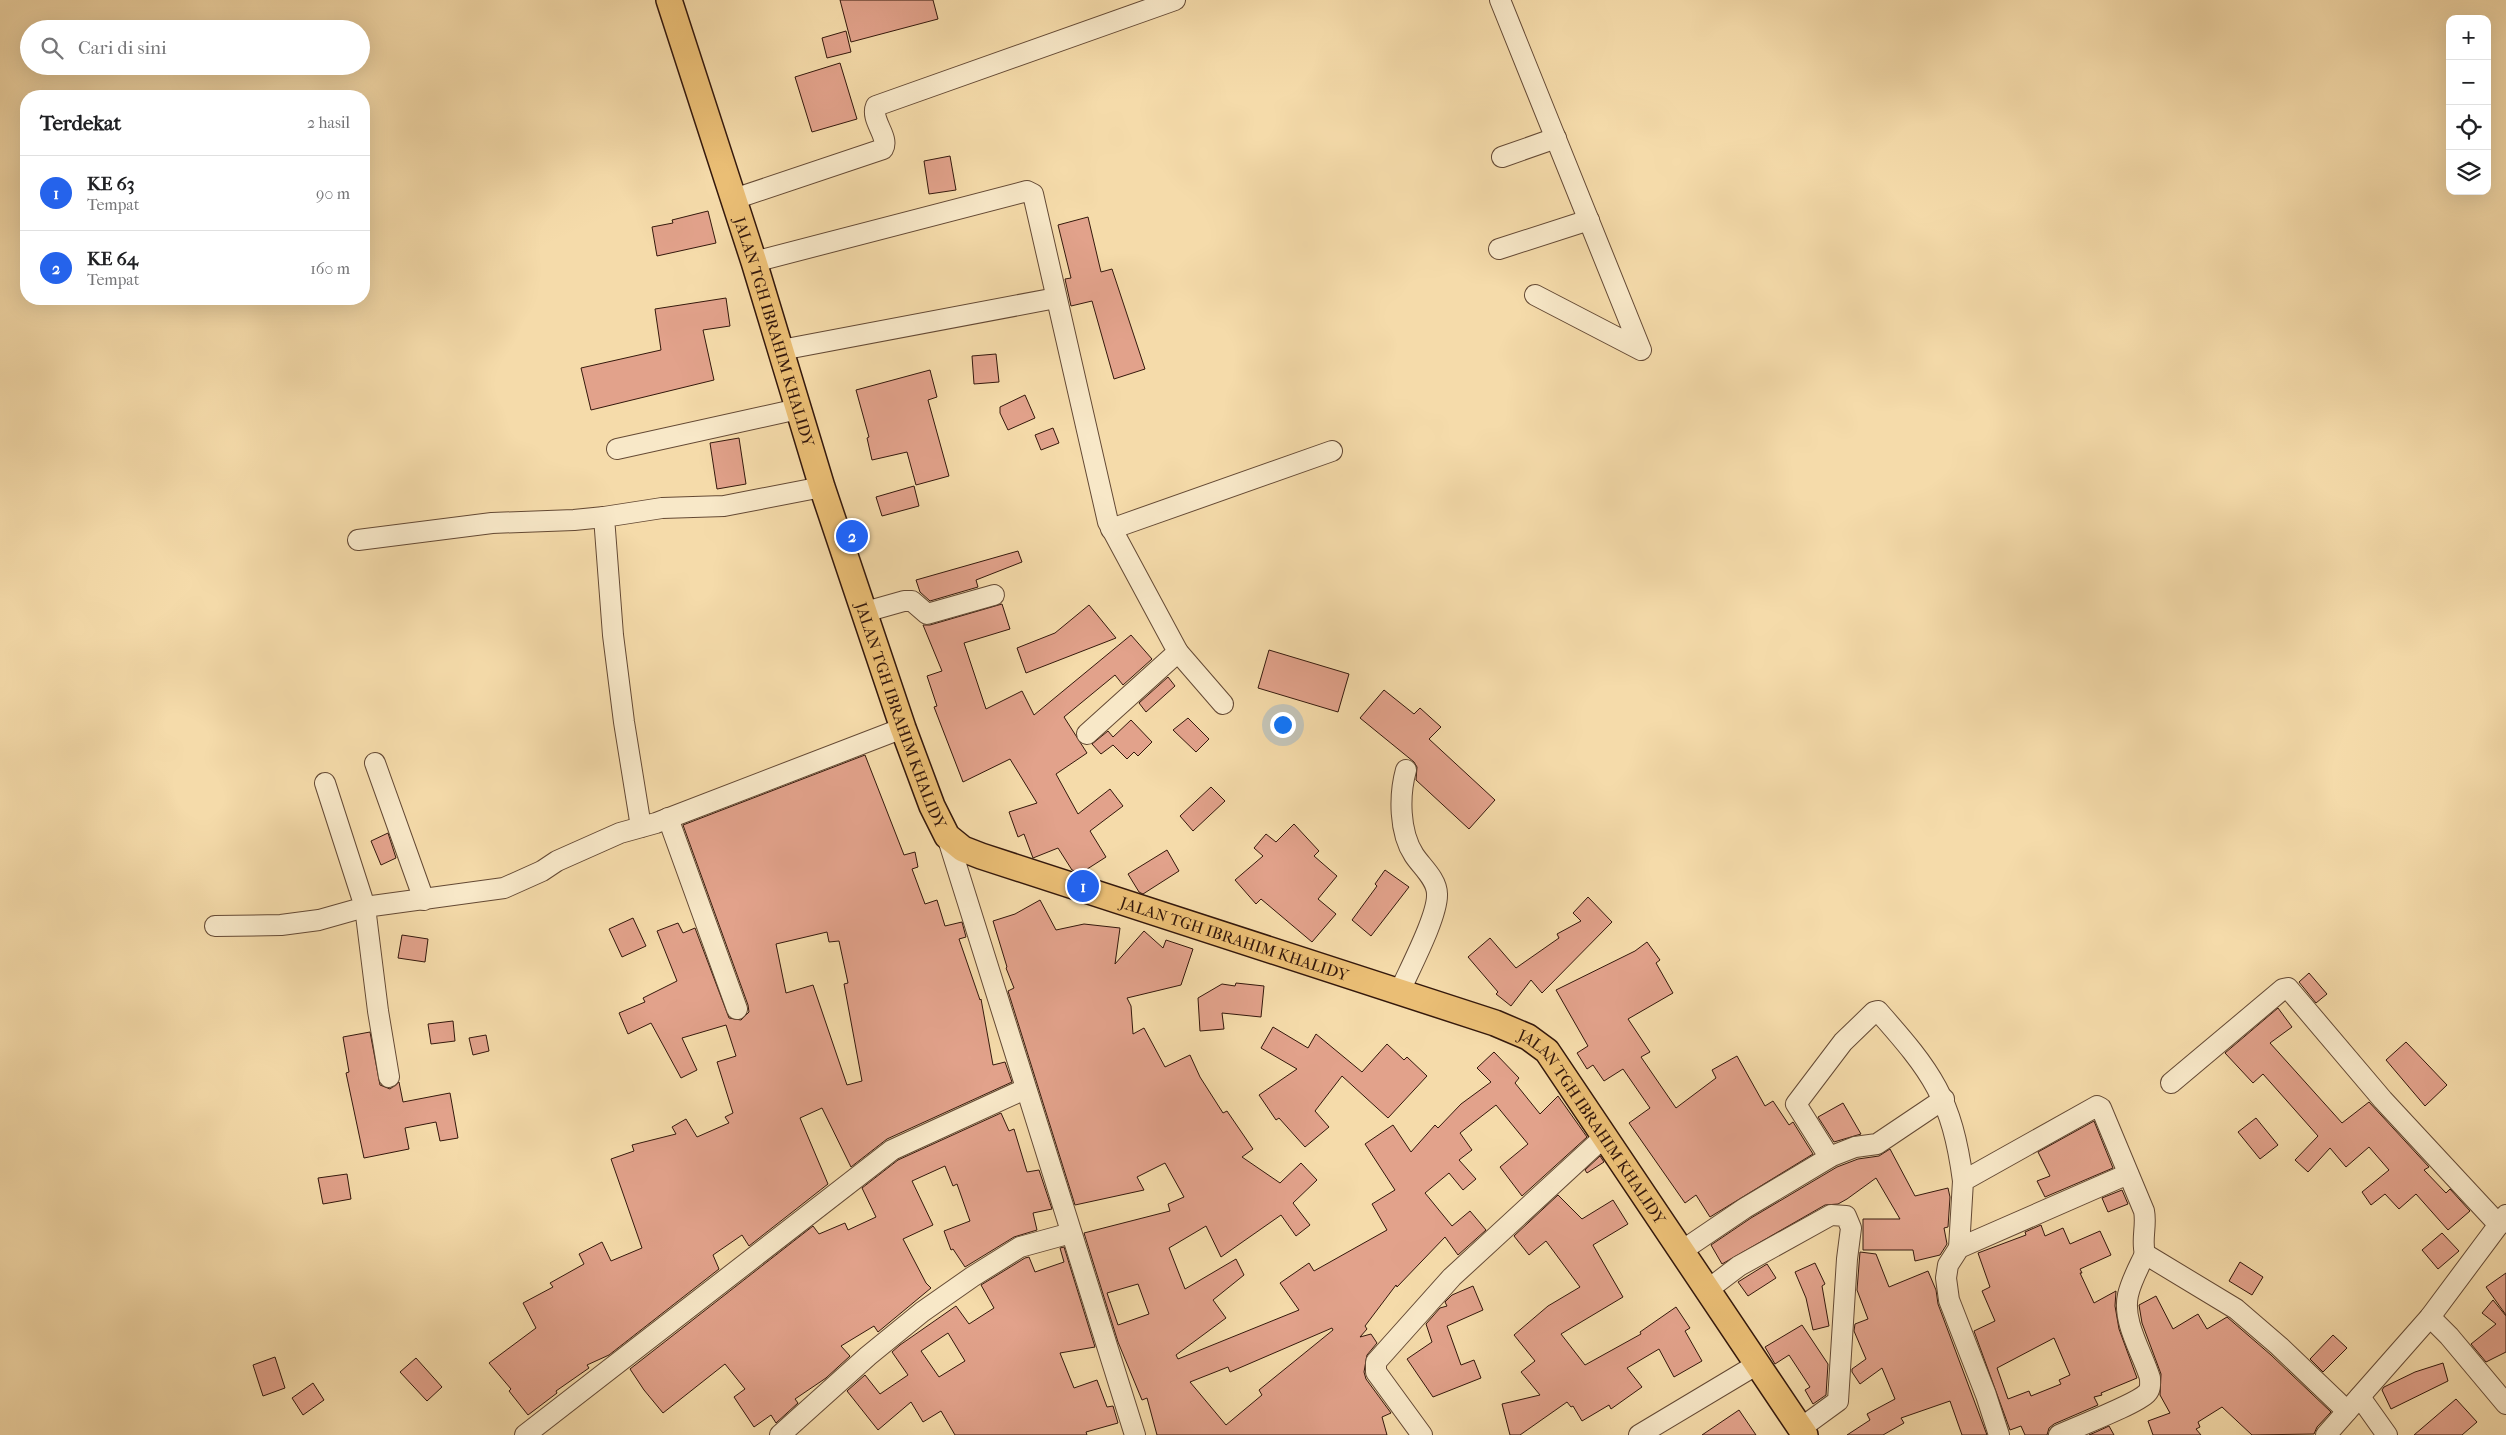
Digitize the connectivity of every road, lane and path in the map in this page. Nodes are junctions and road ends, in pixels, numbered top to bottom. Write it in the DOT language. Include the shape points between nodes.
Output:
graph roads {
  1 [pos="669,0"];
  2 [pos="1175,0"];
  3 [pos="1500,0"];
  4 [pos="1556,138"];
  5 [pos="1502,157"];
  6 [pos="734,199"];
  7 [pos="1589,220"];
  8 [pos="1500,249"];
  9 [pos="754,262"];
  10 [pos="1535,294"];
  11 [pos="1056,298"];
  12 [pos="781,350"];
  13 [pos="798,409"];
  14 [pos="617,449"];
  15 [pos="1332,450"];
  16 [pos="822,487"];
  17 [pos="604,516"];
  18 [pos="1111,529"];
  19 [pos="358,540"];
  20 [pos="994,595"];
  21 [pos="865,612"];
  22 [pos="1178,652"];
  23 [pos="1223,704"];
  24 [pos="903,728"];
  25 [pos="1087,734"];
  26 [pos="375,763"];
  27 [pos="1406,770"];
  28 [pos="325,783"];
  29 [pos="668,818"];
  30 [pos="641,827"];
  31 [pos="947,836"];
  32 [pos="424,900"];
  33 [pos="365,907"];
  34 [pos="215,926"];
  35 [pos="1399,993"];
  36 [pos="737,1009"];
  37 [pos="389,1077"];
  38 [pos="2171,1083"];
  39 [pos="1025,1089"];
  40 [pos="1944,1099"];
  41 [pos="1604,1137"];
  42 [pos="1828,1155"];
  43 [pos="2128,1174"];
  44 [pos="1963,1181"];
  45 [pos="2503,1220"];
  46 [pos="1071,1233"];
  47 [pos="1959,1248"];
  48 [pos="1680,1252"];
  49 [pos="2145,1254"];
  50 [pos="1706,1291"];
  51 [pos="2430,1317"];
  52 [pos="1756,1365"];
  53 [pos="2353,1404"];
  54 [pos="2506,1404"];
  55 [pos="547,1427"];
  56 [pos="1803,1432"];
  57 [pos="1129,1433"];
  58 [pos="525,1435"];
  59 [pos="780,1435"];
  60 [pos="1422,1435"];
  61 [pos="1639,1435"];
  62 [pos="1999,1435"];
  63 [pos="2059,1435"];
  64 [pos="2326,1435"];
  65 [pos="2387,1435"];
  1 -- 6 [label="main road, JALAN TGH IBRAHIM KHALIDY"];
  2 -- 6 [label="street" via="876,106 874,112 885,144 883,149"];
  3 -- 4 [label="street"];
  4 -- 5 [label="street"];
  4 -- 7 [label="street"];
  6 -- 9 [label="main road, JALAN TGH IBRAHIM KHALIDY"];
  7 -- 8 [label="street"];
  7 -- 10 [label="street" via="1641,350"];
  9 -- 11 [label="street" via="1027,191 1033,194"];
  9 -- 12 [label="main road, JALAN TGH IBRAHIM KHALIDY"];
  11 -- 12 [label="street"];
  11 -- 18 [label="street"];
  12 -- 13 [label="main road, JALAN TGH IBRAHIM KHALIDY"];
  13 -- 14 [label="street"];
  13 -- 16 [label="main road, JALAN TGH IBRAHIM KHALIDY"];
  15 -- 18 [label="street"];
  16 -- 17 [label="street" via="724,506 662,508"];
  16 -- 21 [label="main road, JALAN TGH IBRAHIM KHALIDY"];
  17 -- 19 [label="street" via="492,523"];
  17 -- 30 [label="street" via="613,635"];
  18 -- 22 [label="street"];
  20 -- 21 [label="street" via="927,614 912,601"];
  21 -- 24 [label="main road, JALAN TGH IBRAHIM KHALIDY"];
  22 -- 23 [label="street"];
  22 -- 25 [label="street"];
  24 -- 29 [label="street"];
  24 -- 31 [label="main road, JALAN TGH IBRAHIM KHALIDY" via="932,806"];
  26 -- 32 [label="street"];
  27 -- 35 [label="street" via="1402,784 1402,812 1408,844 1437,892 1436,904"];
  28 -- 33 [label="street"];
  29 -- 30 [label="street"];
  29 -- 36 [label="street"];
  30 -- 32 [label="street" via="580,850 504,888"];
  31 -- 35 [label="main road, JALAN TGH IBRAHIM KHALIDY" via="963,849 981,856"];
  31 -- 39 [label="street"];
  32 -- 33 [label="street"];
  33 -- 34 [label="street" via="319,920"];
  33 -- 37 [label="street"];
  35 -- 41 [label="main road, JALAN TGH IBRAHIM KHALIDY" via="1495,1023 1528,1037 1547,1052"];
  38 -- 45 [label="street" via="2283,988 2288,988 2383,1100"];
  39 -- 46 [label="street"];
  39 -- 55 [label="street" via="892,1150"];
  40 -- 42 [label="street" via="1925,1066 1878,1011 1874,1012 1843,1042 1796,1104"];
  40 -- 44 [label="street" via="1954,1130"];
  40 -- 48 [label="street" via="1877,1144 1856,1147 1832,1156"];
  41 -- 48 [label="main road, JALAN TGH IBRAHIM KHALIDY"];
  41 -- 60 [label="street" via="1452,1277 1376,1362 1376,1372"];
  43 -- 44 [label="street" via="2101,1108 2097,1106"];
  43 -- 47 [label="street"];
  43 -- 49 [label="street" via="2145,1219"];
  44 -- 47 [label="street"];
  45 -- 51 [label="street"];
  46 -- 57 [label="street"];
  46 -- 59 [label="street" via="1020,1247 972,1277 868,1356"];
  47 -- 62 [label="street" via="1948,1265 1948,1300"];
  48 -- 50 [label="main road, JALAN TGH IBRAHIM KHALIDY"];
  49 -- 53 [label="street" via="2236,1309"];
  49 -- 63 [label="street" via="2126,1305 2131,1329 2150,1378 2147,1393"];
  50 -- 52 [label="main road, JALAN TGH IBRAHIM KHALIDY"];
  50 -- 56 [label="street" via="1739,1266 1792,1239 1824,1218 1846,1216 1852,1228 1838,1401"];
  51 -- 53 [label="street"];
  51 -- 54 [label="street"];
  52 -- 56 [label="main road, JALAN TGH IBRAHIM KHALIDY"];
  52 -- 61 [label="street"];
  53 -- 64 [label="street"];
  53 -- 65 [label="street"];
  55 -- 58 [label="street"];
}
